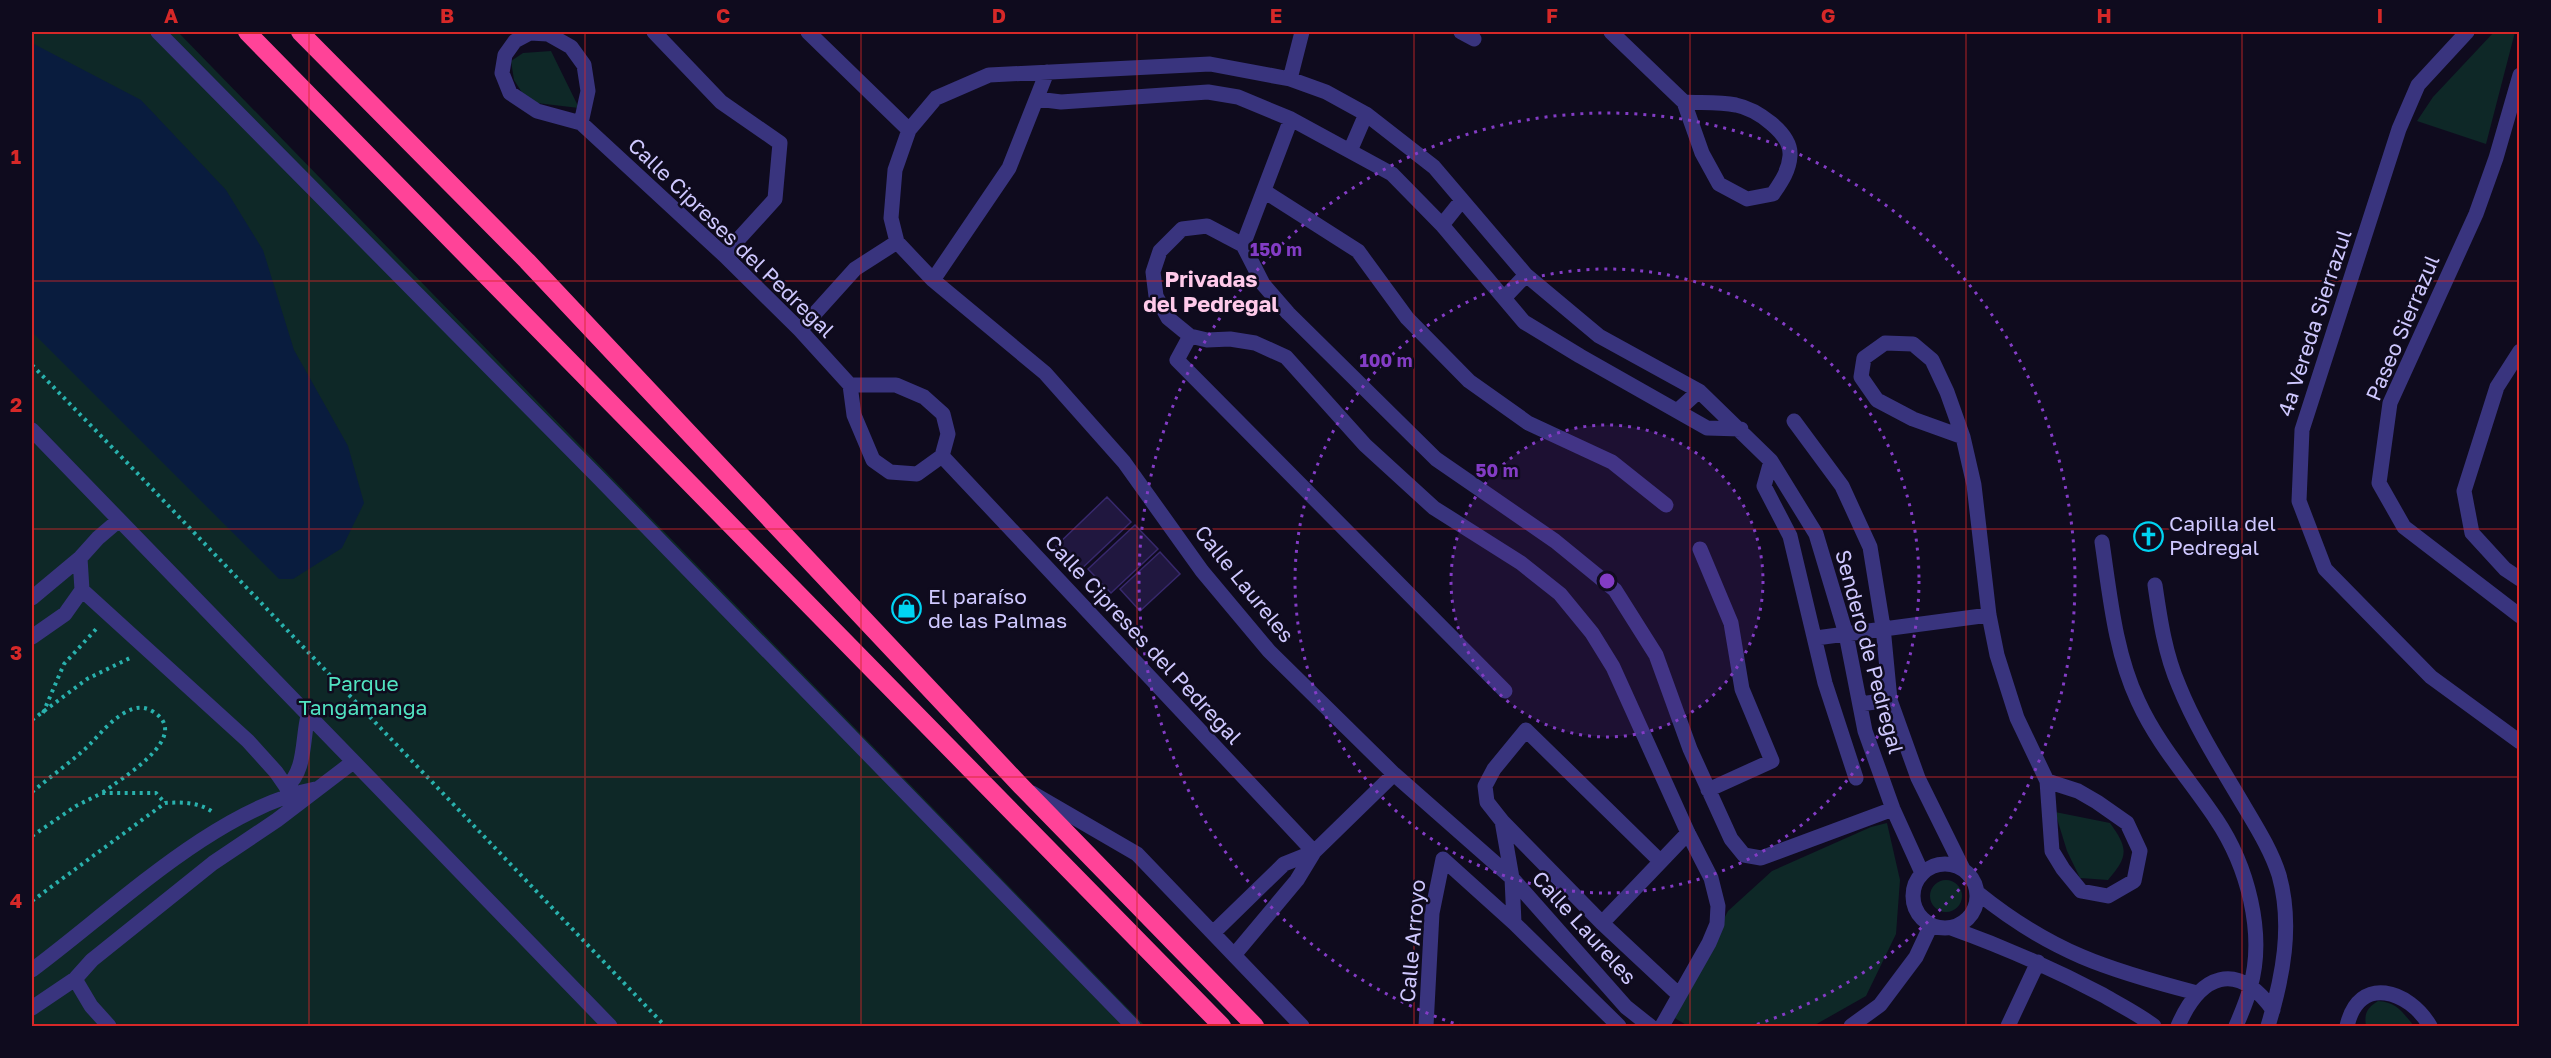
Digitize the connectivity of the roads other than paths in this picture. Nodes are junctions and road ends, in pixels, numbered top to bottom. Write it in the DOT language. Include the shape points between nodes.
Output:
graph roads {
  1 [pos="158,32"];
  2 [pos="247,32"];
  3 [pos="300,32"];
  4 [pos="654,32"];
  5 [pos="808,32"];
  6 [pos="1302,32"];
  7 [pos="1611,32"];
  8 [pos="2467,32"];
  9 [pos="1210,64"];
  10 [pos="1047,72"];
  11 [pos="2520,75"];
  12 [pos="1290,79"];
  13 [pos="1208,92"];
  14 [pos="1037,99"];
  15 [pos="1684,102"];
  16 [pos="1366,114"];
  17 [pos="1291,119"];
  18 [pos="581,123"];
  19 [pos="909,130"];
  20 [pos="1350,151"];
  21 [pos="1264,191"];
  22 [pos="1462,200"];
  23 [pos="1442,225"];
  24 [pos="897,242"];
  25 [pos="1243,245"];
  26 [pos="724,255"];
  27 [pos="1526,275"];
  28 [pos="933,280"];
  29 [pos="1504,298"];
  30 [pos="800,330"];
  31 [pos="1190,336"];
  32 [pos="1599,336"];
  33 [pos="2520,351"];
  34 [pos="1580,356"];
  35 [pos="850,385"];
  36 [pos="1699,391"];
  37 [pos="1677,411"];
  38 [pos="1794,421"];
  39 [pos="1741,429"];
  40 [pos="32,430"];
  41 [pos="1963,437"];
  42 [pos="942,456"];
  43 [pos="1771,461"];
  44 [pos="1666,505"];
  45 [pos="119,520"];
  46 [pos="1816,534"];
  47 [pos="1790,536"];
  48 [pos="2102,542"];
  49 [pos="1700,549"];
  50 [pos="80,558"];
  51 [pos="2520,579"];
  52 [pos="2155,585"];
  53 [pos="82,590"];
  54 [pos="32,598"];
  55 [pos="1989,615"];
  56 [pos="2520,616"];
  57 [pos="1883,627"];
  58 [pos="1846,634"];
  59 [pos="32,637"];
  60 [pos="1816,638"];
  61 [pos="1505,691"];
  62 [pos="1890,700"];
  63 [pos="1860,704"];
  64 [pos="308,716"];
  65 [pos="1865,731"];
  66 [pos="1842,736"];
  67 [pos="2520,742"];
  68 [pos="353,762"];
  69 [pos="1394,774"];
  70 [pos="1856,778"];
  71 [pos="2047,782"];
  72 [pos="1021,786"];
  73 [pos="1708,790"];
  74 [pos="292,795"];
  75 [pos="1893,809"];
  76 [pos="1502,821"];
  77 [pos="1688,832"];
  78 [pos="1314,852"];
  79 [pos="1659,860"];
  80 [pos="1963,869"];
  81 [pos="1922,873"];
  82 [pos="1512,878"];
  83 [pos="1978,893"];
  84 [pos="1514,923"];
  85 [pos="1602,923"];
  86 [pos="1931,925"];
  87 [pos="1952,928"];
  88 [pos="1213,933"];
  89 [pos="1235,954"];
  90 [pos="2081,958"];
  91 [pos="2038,962"];
  92 [pos="32,970"];
  93 [pos="2072,978"];
  94 [pos="75,979"];
  95 [pos="2251,987"];
  96 [pos="2197,993"];
  97 [pos="1678,994"];
  98 [pos="32,1008"];
  99 [pos="2273,1010"];
  100 [pos="109,1026"];
  101 [pos="610,1026"];
  102 [pos="1133,1026"];
  103 [pos="1222,1026"];
  104 [pos="1255,1026"];
  105 [pos="1302,1026"];
  106 [pos="1426,1026"];
  107 [pos="1619,1026"];
  108 [pos="1650,1026"];
  109 [pos="1662,1026"];
  110 [pos="1851,1026"];
  111 [pos="2008,1026"];
  112 [pos="2154,1026"];
  113 [pos="2178,1026"];
  114 [pos="2235,1026"];
  115 [pos="2268,1026"];
  116 [pos="2347,1026"];
  117 [pos="2430,1026"];
  1 -- 102 [label="street"];
  2 -- 103 [label="highway"];
  3 -- 72 [label="highway" via="527,261"];
  4 -- 26 [label="street" via="721,102 780,143 775,199"];
  5 -- 19 [label="street"];
  6 -- 12 [label="street"];
  7 -- 15 [label="street"];
  8 -- 67 [label="street, 4a Vereda Sierrazul" via="2418,85 2399,129 2302,430 2299,501 2325,568 2431,677"];
  9 -- 10 [label="street, Sendero de Pedregal"];
  9 -- 12 [label="street, Sendero de Pedregal"];
  9 -- 13 [label="street"];
  10 -- 14 [label="street"];
  10 -- 19 [label="street, Sendero de Pedregal" via="988,75 936,98"];
  11 -- 56 [label="street, Paseo Sierrazul" via="2476,214 2390,403 2379,483 2404,528"];
  12 -- 16 [label="street, Sendero de Pedregal" via="1326,92"];
  13 -- 14 [label="street" via="1061,102"];
  13 -- 17 [label="street" via="1238,97"];
  14 -- 28 [label="street" via="1009,168"];
  15 -- 15 [label="street" via="1702,153 1719,183 1747,199 1773,194 1785,178 1791,154 1782,133 1765,118 1737,105"];
  16 -- 20 [label="street"];
  16 -- 22 [label="street, Sendero de Pedregal" via="1434,166"];
  17 -- 20 [label="street"];
  17 -- 21 [label="street"];
  18 -- 18 [label="street, Calle Cipreses del Pedregal" via="588,91 584,65 571,47 548,34 531,33 515,41 505,55 502,73 510,93 537,111"];
  18 -- 26 [label="street, Calle Cipreses del Pedregal"];
  19 -- 24 [label="street" via="895,170 891,218"];
  20 -- 23 [label="street" via="1392,174"];
  21 -- 25 [label="street"];
  21 -- 44 [label="street" via="1358,251 1407,318 1469,381 1528,423 1612,462"];
  22 -- 23 [label="street"];
  22 -- 27 [label="street, Sendero de Pedregal"];
  23 -- 29 [label="street"];
  24 -- 28 [label="street, Calle Laureles"];
  24 -- 30 [label="street" via="855,269"];
  25 -- 31 [label="street" via="1207,226 1182,229 1160,251 1153,272 1156,296 1168,318"];
  25 -- 73 [label="street" via="1263,284 1288,313 1436,459 1555,541 1616,590 1656,655"];
  26 -- 30 [label="street, Calle Cipreses del Pedregal"];
  27 -- 29 [label="street"];
  27 -- 32 [label="street, Sendero de Pedregal"];
  28 -- 69 [label="street, Calle Laureles" via="1045,373 1124,462 1202,571 1269,651"];
  29 -- 34 [label="street" via="1524,322"];
  30 -- 35 [label="street, Calle Cipreses del Pedregal"];
  31 -- 61 [label="street" via="1177,360"];
  31 -- 77 [label="street" via="1255,343 1286,357 1365,445 1434,508 1521,563 1560,594 1613,667"];
  32 -- 34 [label="street"];
  32 -- 36 [label="street, Sendero de Pedregal"];
  33 -- 51 [label="street" via="2497,387 2464,491 2472,533 2505,569"];
  34 -- 37 [label="street"];
  35 -- 42 [label="street" via="896,385 924,397 943,414 948,434"];
  35 -- 42 [label="street" via="854,415 873,460 890,472 917,474"];
  36 -- 37 [label="street"];
  36 -- 39 [label="street, Sendero de Pedregal"];
  37 -- 39 [label="street" via="1707,428"];
  38 -- 57 [label="street" via="1842,486 1870,547"];
  39 -- 43 [label="street, Sendero de Pedregal"];
  40 -- 45 [label="street"];
  41 -- 41 [label="street" via="1913,419 1877,400 1861,377 1864,358 1885,343 1913,344 1932,360"];
  41 -- 55 [label="street" via="1974,485"];
  42 -- 78 [label="street, Calle Cipreses del Pedregal"];
  43 -- 46 [label="street, Sendero de Pedregal"];
  43 -- 47 [label="street" via="1764,486"];
  45 -- 50 [label="street"];
  45 -- 64 [label="street"];
  46 -- 47 [label="street"];
  46 -- 58 [label="street, Sendero de Pedregal"];
  47 -- 60 [label="street"];
  48 -- 95 [label="street" via="2117,642 2138,701 2168,755 2236,852 2246,880 2254,917"];
  49 -- 73 [label="street" via="1731,623 1742,689 1772,760"];
  50 -- 53 [label="street"];
  50 -- 54 [label="street"];
  52 -- 99 [label="street" via="2163,636 2178,684 2197,726 2266,843 2278,874 2286,946"];
  53 -- 59 [label="street" via="65,614"];
  53 -- 74 [label="street" via="248,741"];
  55 -- 57 [label="street"];
  55 -- 71 [label="street" via="2017,718"];
  57 -- 58 [label="street"];
  57 -- 62 [label="street"];
  58 -- 60 [label="street"];
  58 -- 63 [label="street, Sendero de Pedregal"];
  60 -- 66 [label="street"];
  62 -- 63 [label="street"];
  62 -- 80 [label="street" via="1918,778"];
  63 -- 65 [label="street, Sendero de Pedregal"];
  64 -- 68 [label="street"];
  64 -- 74 [label="street"];
  65 -- 66 [label="street"];
  65 -- 75 [label="street, Sendero de Pedregal"];
  66 -- 70 [label="street"];
  68 -- 74 [label="street" via="317,789"];
  68 -- 101 [label="street"];
  69 -- 78 [label="street"];
  69 -- 82 [label="street, Calle Laureles"];
  71 -- 71 [label="street" via="2052,851 2081,891 2108,896 2134,881 2140,851 2127,823 2078,791"];
  72 -- 88 [label="street" via="1137,854"];
  72 -- 104 [label="highway"];
  73 -- 75 [label="street" via="1731,839 1744,855 1761,858"];
  74 -- 92 [label="street" via="193,845"];
  74 -- 94 [label="street" via="92,960"];
  75 -- 81 [label="street, Sendero de Pedregal"];
  76 -- 79 [label="street" via="1487,801 1485,786 1526,730"];
  76 -- 82 [label="street"];
  76 -- 85 [label="street"];
  77 -- 79 [label="street"];
  77 -- 97 [label="street" via="1711,878 1718,906 1717,924"];
  78 -- 88 [label="street" via="1284,864"];
  78 -- 89 [label="street" via="1297,880"];
  79 -- 85 [label="street"];
  80 -- 81 [label="street" via="1949,864 1934,865"];
  80 -- 83 [label="street" via="1973,879"];
  81 -- 86 [label="street" via="1914,886 1913,902 1919,916"];
  82 -- 84 [label="street"];
  82 -- 108 [label="street, Calle Laureles" via="1626,1007"];
  83 -- 87 [label="street" via="1976,909 1966,922"];
  83 -- 90 [label="street" via="2027,930"];
  84 -- 106 [label="street, Calle Arroyo" via="1443,859 1432,913"];
  84 -- 107 [label="street"];
  85 -- 97 [label="street"];
  86 -- 87 [label="street"];
  86 -- 110 [label="street" via="1916,957 1880,1005"];
  87 -- 91 [label="street"];
  88 -- 89 [label="street"];
  89 -- 105 [label="street"];
  90 -- 93 [label="street"];
  90 -- 96 [label="street"];
  91 -- 93 [label="street"];
  91 -- 111 [label="street"];
  93 -- 112 [label="street"];
  94 -- 98 [label="street"];
  94 -- 100 [label="street"];
  95 -- 96 [label="street" via="2224,979 2210,982"];
  95 -- 99 [label="street"];
  95 -- 114 [label="street"];
  96 -- 113 [label="street"];
  97 -- 109 [label="street"];
  99 -- 115 [label="street"];
  116 -- 117 [label="street" via="2354,1008 2379,993 2403,998 2423,1014"];
}
